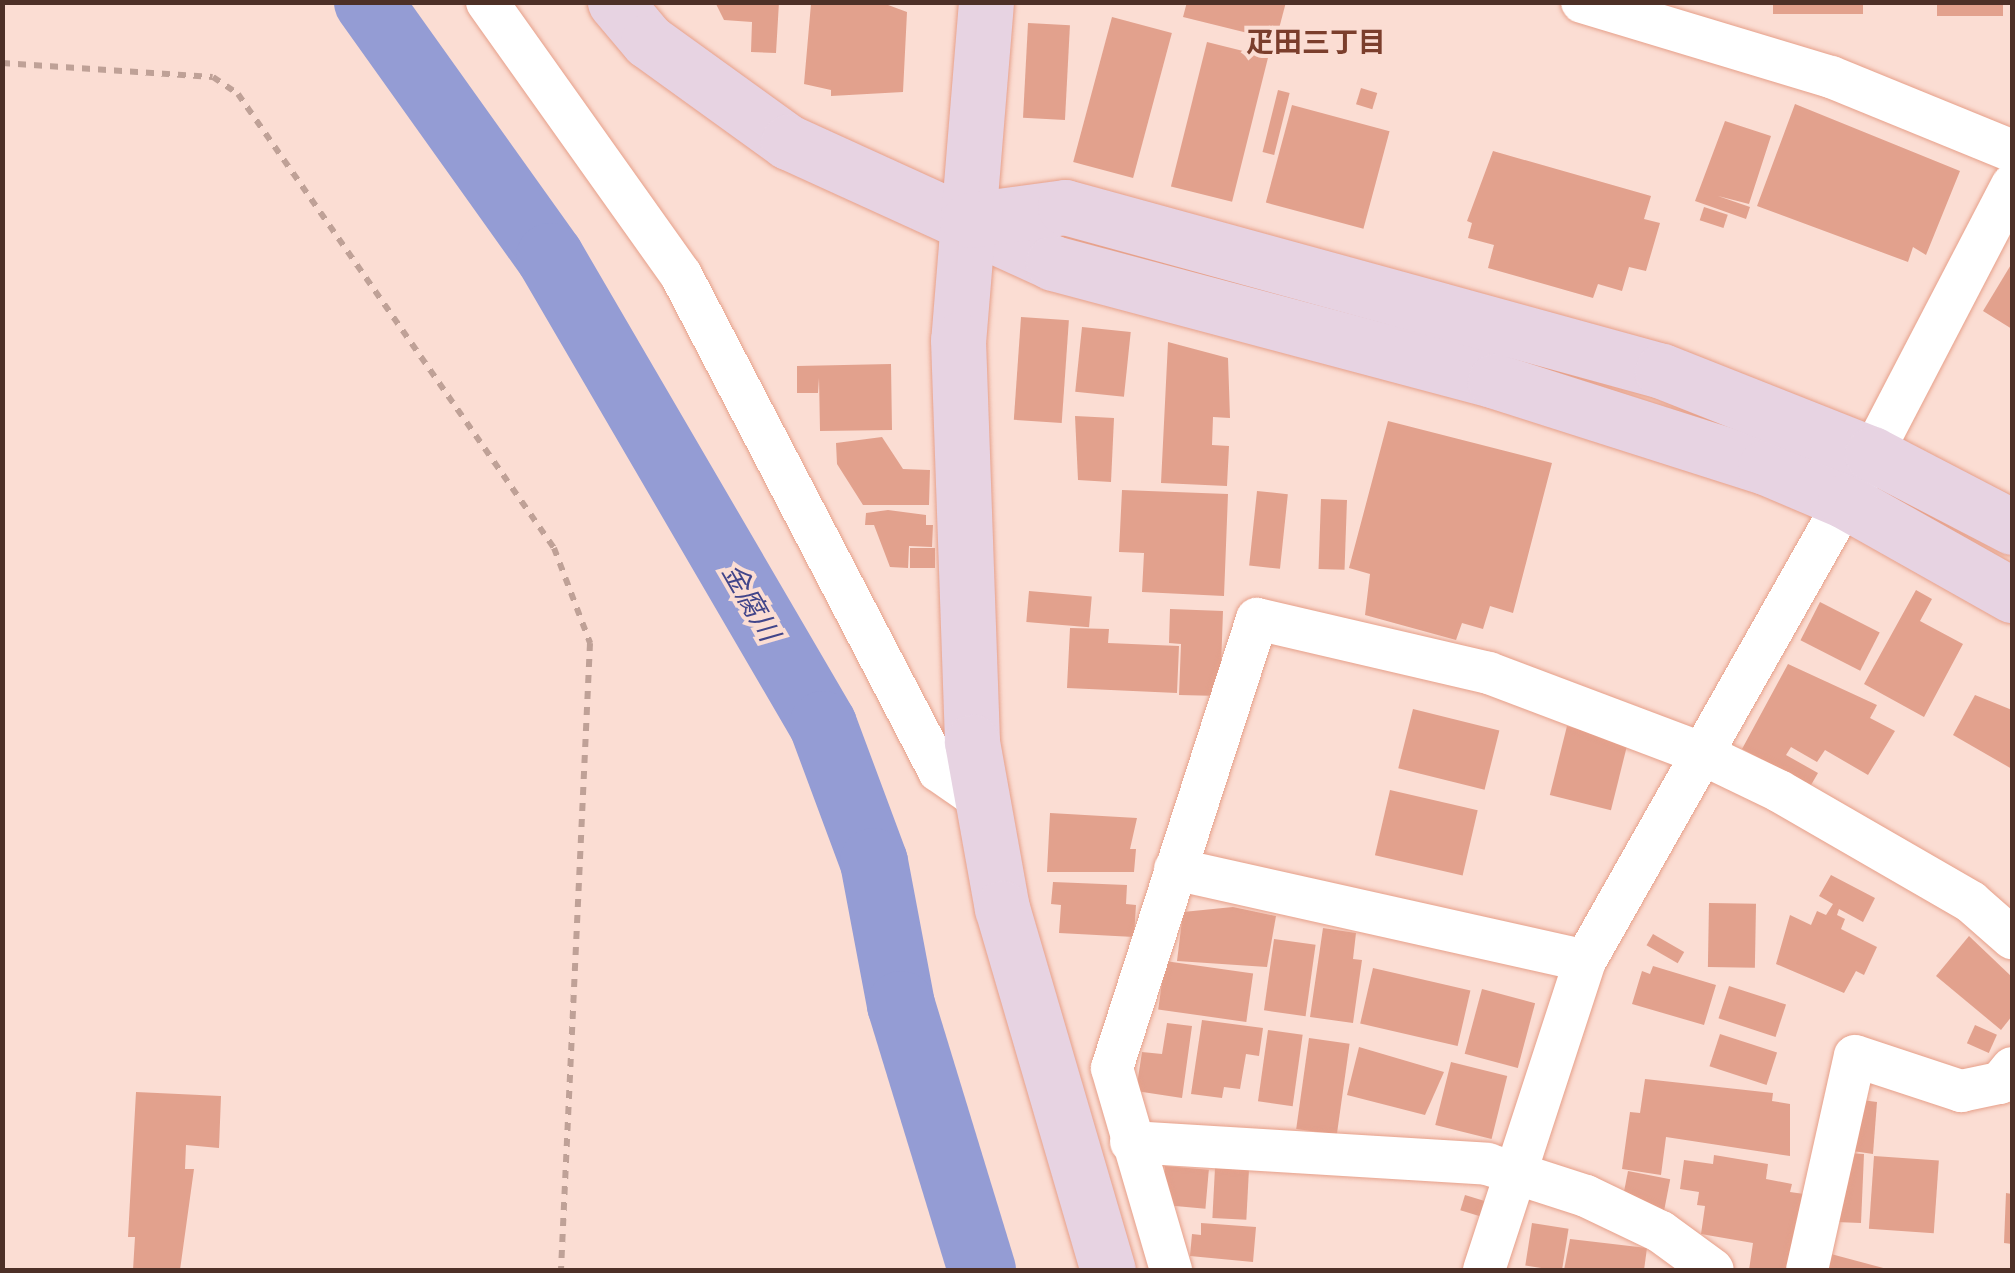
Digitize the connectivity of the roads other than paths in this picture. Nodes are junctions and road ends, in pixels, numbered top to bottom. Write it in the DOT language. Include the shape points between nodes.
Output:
graph roads {
  1 [pos="487,2"];
  2 [pos="615,2"];
  3 [pos="986,2"];
  4 [pos="1582,2"];
  5 [pos="1712,20"];
  6 [pos="2012,151"];
  7 [pos="2012,186"];
  8 [pos="969,220"];
  9 [pos="1872,454"];
  10 [pos="1844,501"];
  11 [pos="2012,527"];
  12 [pos="2012,595"];
  13 [pos="1698,752"];
  14 [pos="978,798"];
  15 [pos="1175,868"];
  16 [pos="2012,938"];
  17 [pos="1585,961"];
  18 [pos="2012,1068"];
  19 [pos="1131,1142"];
  20 [pos="1515,1173"];
  21 [pos="1108,1270"];
  22 [pos="1171,1270"];
  23 [pos="1484,1270"];
  24 [pos="1713,1270"];
  25 [pos="1807,1270"];
  1 -- 14 [label="street" via="681,274 939,771"];
  2 -- 8 [label="street" via="648,41 788,142"];
  3 -- 8 [label="street"];
  4 -- 5 [label="street"];
  5 -- 6 [label="street"];
  7 -- 9 [label="street"];
  8 -- 9 [label="street" via="1065,207 1662,371"];
  8 -- 10 [label="street" via="1053,264 1636,423"];
  8 -- 14 [label="street" via="958,398 961,572"];
  9 -- 10 [label="street"];
  9 -- 11 [label="street"];
  10 -- 12 [label="street"];
  10 -- 13 [label="street"];
  13 -- 15 [label="street" via="1489,673 1257,619"];
  13 -- 16 [label="street" via="1780,790 1970,902"];
  13 -- 17 [label="street"];
  14 -- 21 [label="street" via="1002,908"];
  15 -- 17 [label="street"];
  15 -- 19 [label="street" via="1112,1068"];
  17 -- 20 [label="street"];
  18 -- 25 [label="street" via="2000,1083 1961,1091 1856,1056"];
  19 -- 20 [label="street" via="1487,1164"];
  19 -- 22 [label="street"];
  20 -- 23 [label="street"];
  20 -- 24 [label="street" via="1586,1196 1661,1232"];
}
